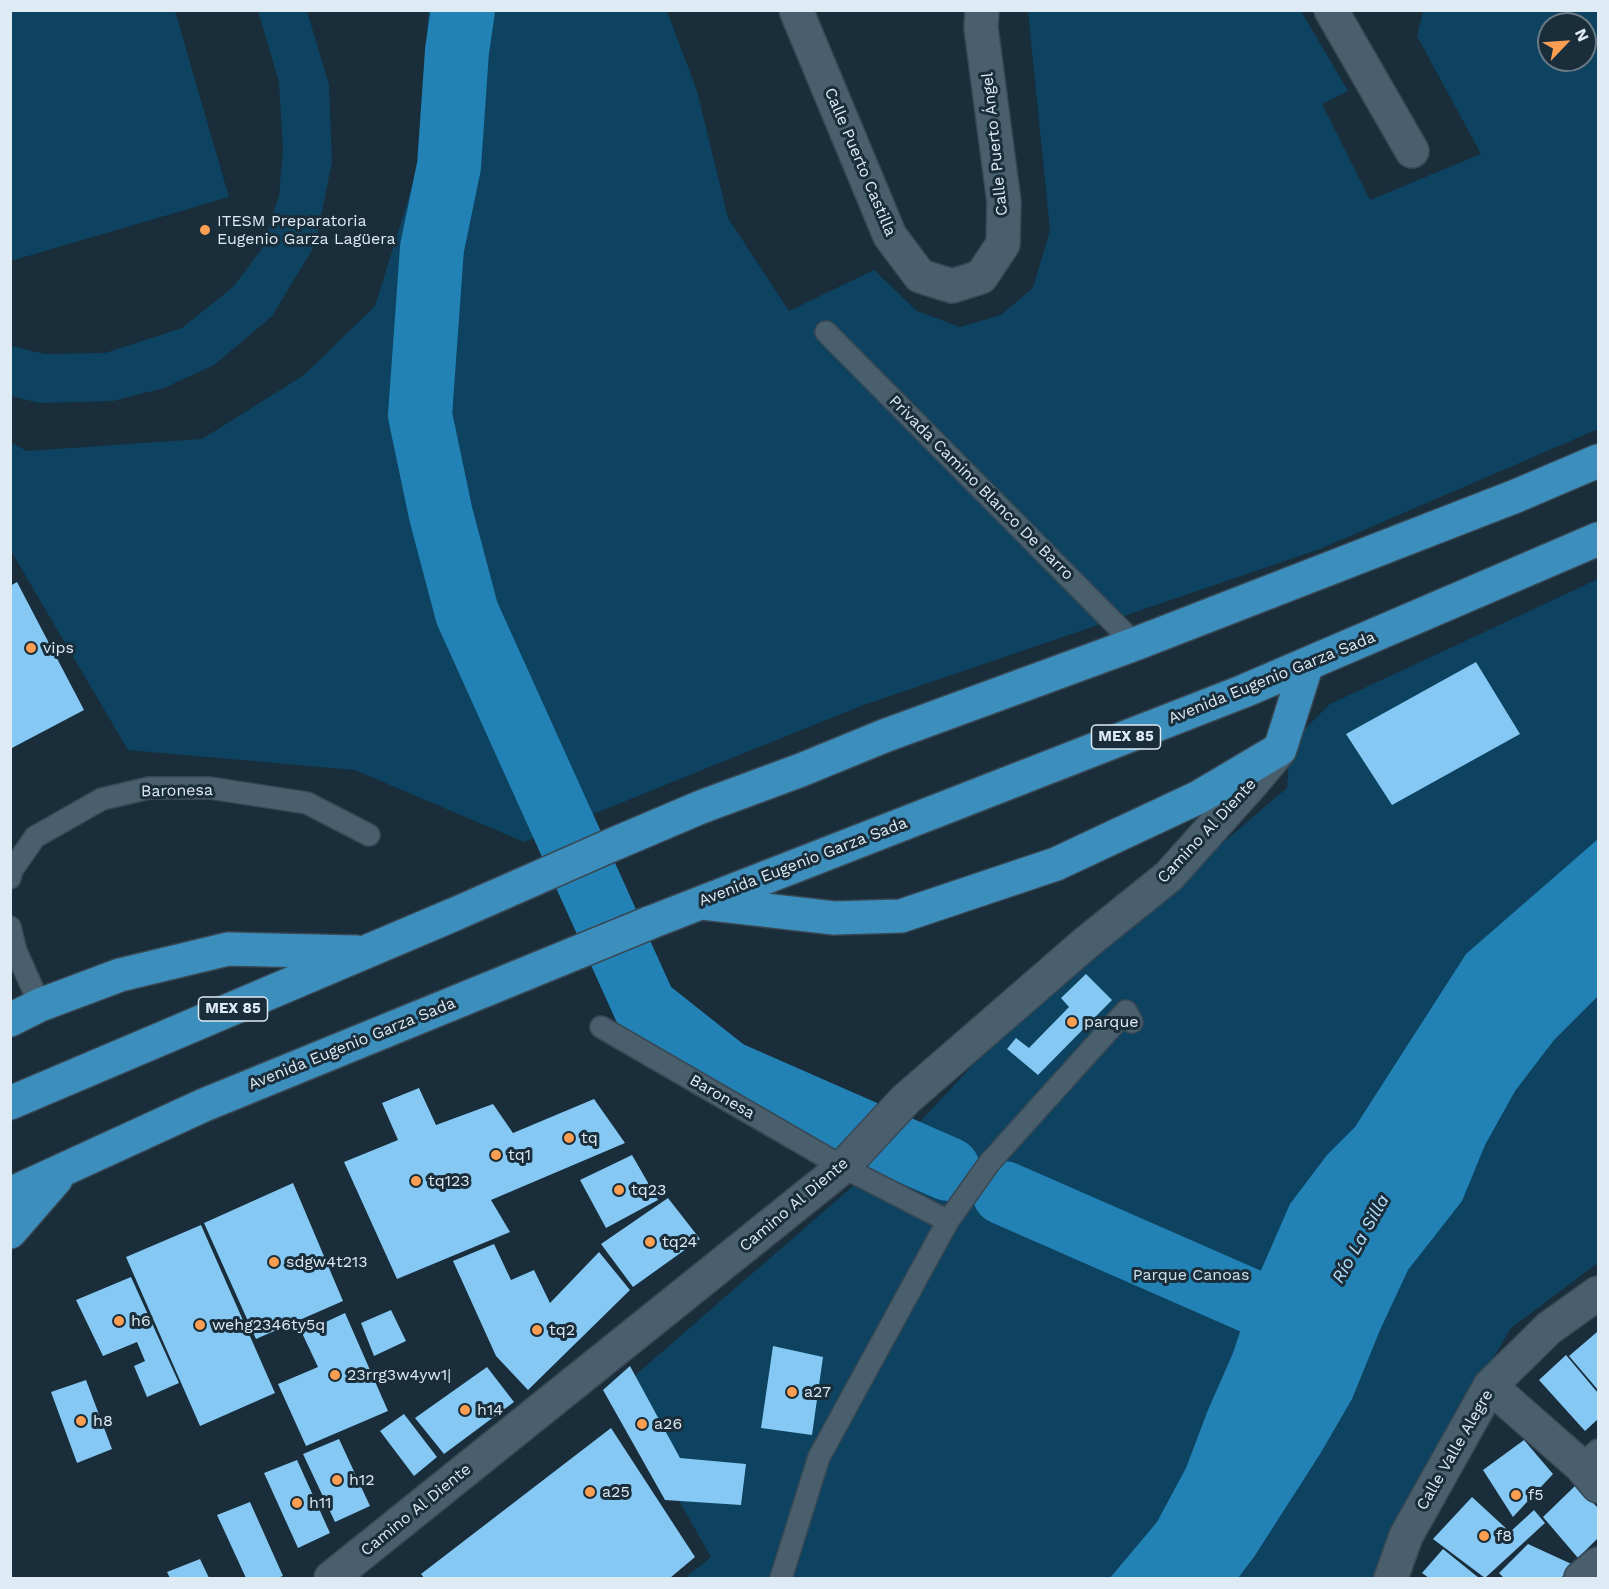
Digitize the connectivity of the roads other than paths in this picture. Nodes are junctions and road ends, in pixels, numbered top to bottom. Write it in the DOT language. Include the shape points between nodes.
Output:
graph roads {
  1 [pos="796,10"];
  2 [pos="982,10"];
  3 [pos="1331,10"];
  4 [pos="1412,151"];
  5 [pos="952,286"];
  6 [pos="826,332"];
  7 [pos="1599,461"];
  8 [pos="1599,539"];
  9 [pos="1135,644"];
  10 [pos="1306,666"];
  11 [pos="1280,749"];
  12 [pos="369,835"];
  13 [pos="11,872"];
  14 [pos="698,903"];
  15 [pos="10,927"];
  16 [pos="369,952"];
  17 [pos="40,1005"];
  18 [pos="10,1020"];
  19 [pos="1132,1022"];
  20 [pos="601,1027"];
  21 [pos="10,1104"];
  22 [pos="204,1105"];
  23 [pos="844,1166"];
  24 [pos="10,1168"];
  25 [pos="63,1171"];
  26 [pos="10,1194"];
  27 [pos="948,1221"];
  28 [pos="10,1232"];
  29 [pos="1599,1293"];
  30 [pos="1490,1386"];
  31 [pos="1593,1467"];
  32 [pos="1599,1564"];
  33 [pos="331,1578"];
  34 [pos="781,1578"];
  35 [pos="1391,1578"];
  36 [pos="1581,1578"];
  1 -- 5 [label="street, Calle Puerto Castilla" via="890,236 920,276"];
  2 -- 5 [label="street, Calle Puerto Ángel" via="981,28 1004,202 1003,244 981,277"];
  3 -- 4 [label="street"];
  6 -- 9 [label="lane, Privada Camino Blanco De Barro"];
  7 -- 9 [label="highway, MEX 85"];
  8 -- 10 [label="highway, Avenida Eugenio Garza Sada / MEX 85"];
  9 -- 16 [label="highway, MEX 85, bridge" via="701,807"];
  10 -- 11 [label="highway"];
  10 -- 14 [label="highway, Avenida Eugenio Garza Sada / MEX 85"];
  11 -- 14 [label="highway" via="1199,797 1056,864 901,916 834,918"];
  11 -- 23 [label="street, Camino Al Diente" via="1169,876 906,1099"];
  12 -- 13 [label="lane, Baronesa" via="308,803 210,788 149,788 102,799 35,837"];
  14 -- 22 [label="highway, Avenida Eugenio Garza Sada / MEX 85, bridge"];
  15 -- 17 [label="lane" via="16,951"];
  16 -- 17 [label="highway" via="228,949 120,975"];
  16 -- 21 [label="highway, MEX 85"];
  17 -- 18 [label="highway"];
  19 -- 27 [label="lane" via="1126,1011 990,1162"];
  20 -- 23 [label="lane, Baronesa"];
  22 -- 24 [label="highway"];
  22 -- 25 [label="highway, Avenida Eugenio Garza Sada / MEX 85"];
  23 -- 27 [label="lane, Baronesa"];
  23 -- 33 [label="street, Camino Al Diente"];
  25 -- 26 [label="highway, Avenida Eugenio Garza Sada / MEX 85"];
  25 -- 28 [label="highway"];
  27 -- 34 [label="lane" via="819,1457"];
  29 -- 30 [label="street, Calle Valle Alegre" via="1549,1328"];
  30 -- 31 [label="street"];
  30 -- 35 [label="street, Calle Valle Alegre" via="1406,1536"];
  32 -- 36 [label="street"];
}
